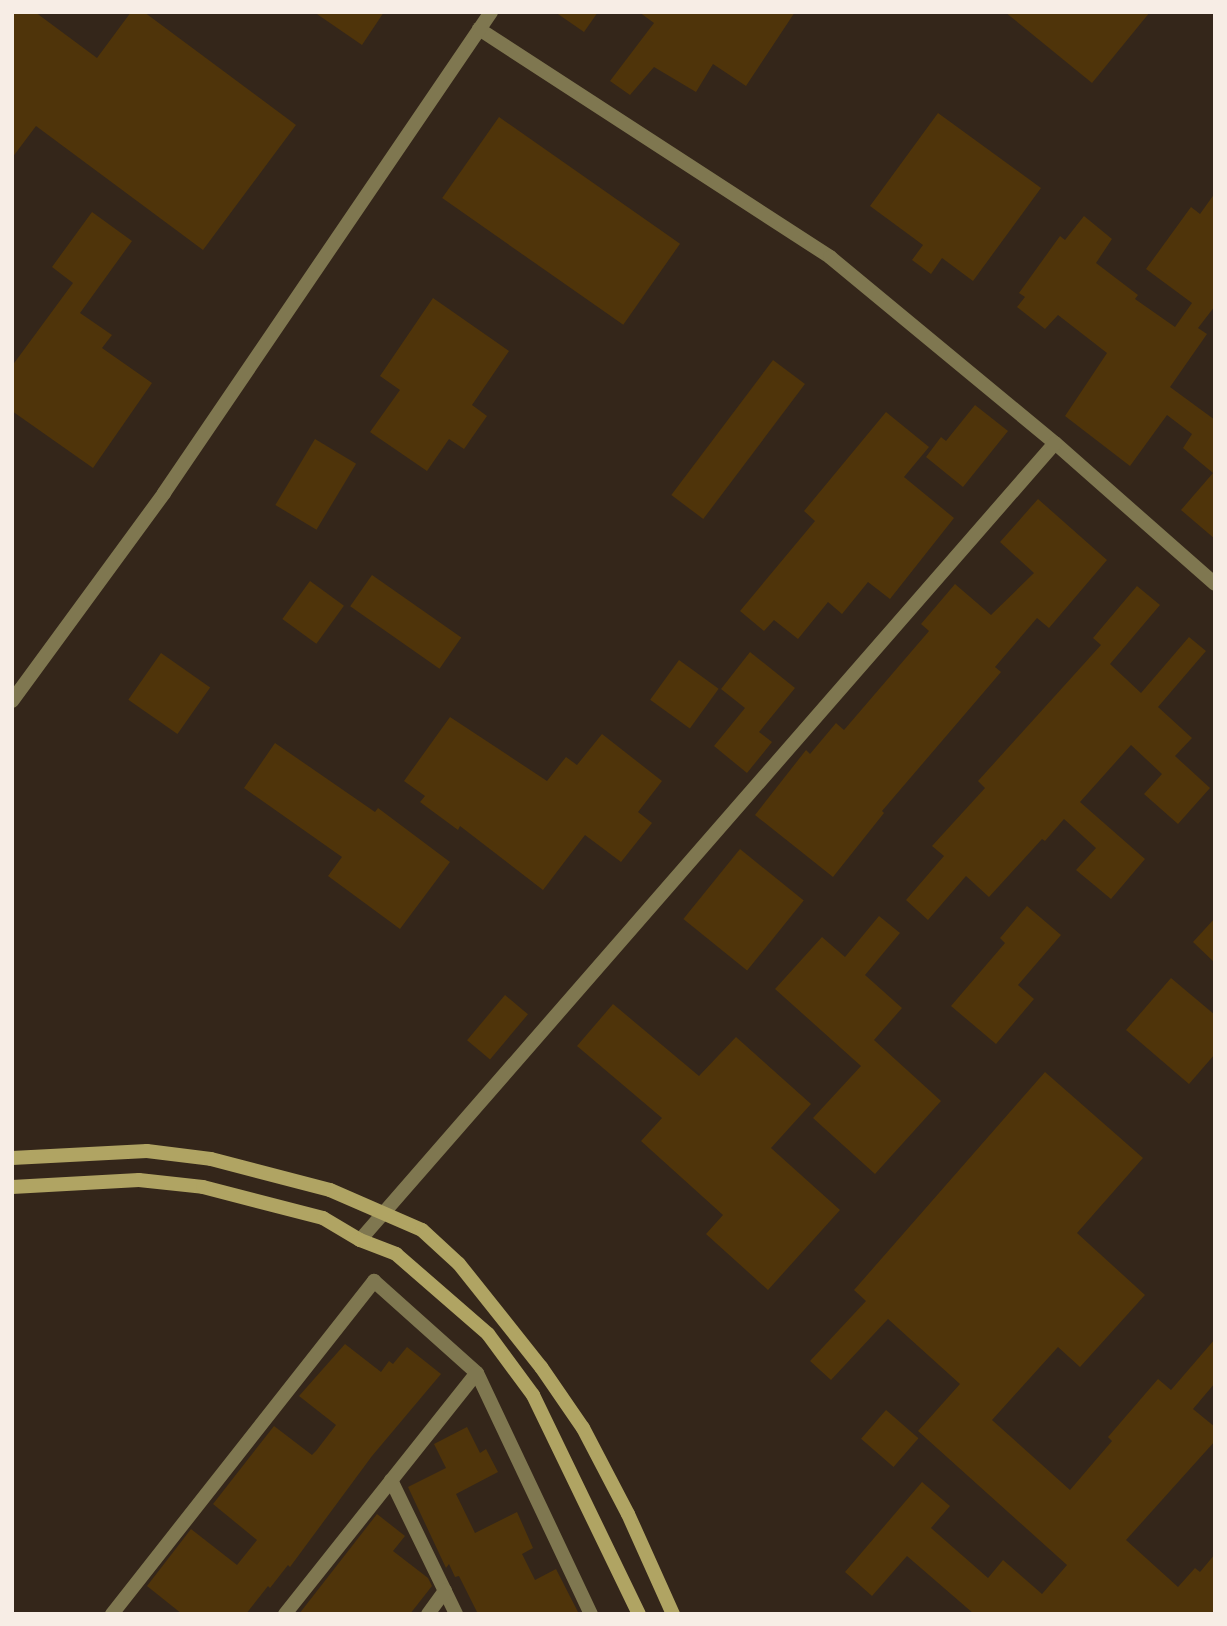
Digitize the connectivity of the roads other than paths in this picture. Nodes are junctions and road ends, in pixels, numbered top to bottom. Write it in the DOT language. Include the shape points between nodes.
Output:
graph roads {
  1 [pos="491,12"];
  2 [pos="479,29"];
  3 [pos="1055,443"];
  4 [pos="1215,584"];
  5 [pos="12,701"];
  6 [pos="12,1158"];
  7 [pos="12,1187"];
  8 [pos="384,1211"];
  9 [pos="360,1240"];
  10 [pos="477,1373"];
  11 [pos="391,1480"];
  12 [pos="445,1591"];
  13 [pos="112,1614"];
  14 [pos="285,1614"];
  15 [pos="428,1614"];
  16 [pos="456,1614"];
  17 [pos="591,1614"];
  18 [pos="639,1614"];
  19 [pos="673,1614"];
  1 -- 2 [label="street"];
  2 -- 3 [label="street" via="830,257"];
  2 -- 5 [label="street" via="164,493"];
  3 -- 4 [label="street"];
  3 -- 8 [label="street"];
  6 -- 8 [label="street" via="147,1151 211,1159 330,1190"];
  7 -- 9 [label="street" via="139,1180 203,1187 323,1218"];
  8 -- 9 [label="street"];
  8 -- 19 [label="street" via="422,1230 459,1264 541,1367 583,1428"];
  9 -- 18 [label="street" via="396,1254 488,1334 503,1354 533,1395"];
  10 -- 11 [label="street"];
  10 -- 13 [label="street" via="374,1281"];
  10 -- 17 [label="street"];
  11 -- 12 [label="street"];
  11 -- 14 [label="street"];
  12 -- 15 [label="street"];
  12 -- 16 [label="street"];
}
